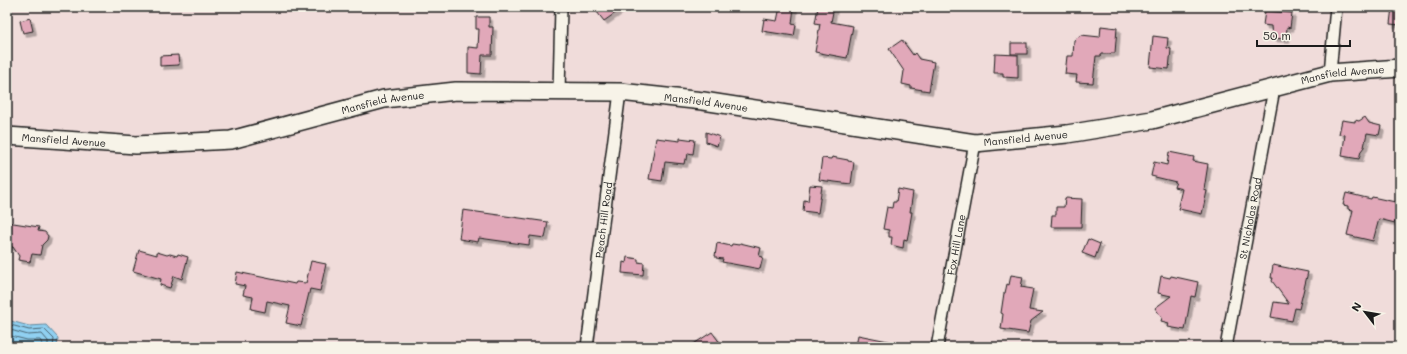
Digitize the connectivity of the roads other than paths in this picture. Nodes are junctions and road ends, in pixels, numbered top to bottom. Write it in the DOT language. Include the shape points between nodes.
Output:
graph roads {
  1 [pos="561,7"];
  2 [pos="1336,7"];
  3 [pos="1400,68"];
  4 [pos="1330,73"];
  5 [pos="1274,89"];
  6 [pos="559,92"];
  7 [pos="620,92"];
  8 [pos="7,136"];
  9 [pos="975,143"];
  10 [pos="587,347"];
  11 [pos="937,347"];
  12 [pos="1226,347"];
  1 -- 6 [label="street"];
  2 -- 4 [label="street"];
  3 -- 4 [label="main road, Mansfield Avenue"];
  4 -- 5 [label="main road, Mansfield Avenue"];
  5 -- 9 [label="main road, Mansfield Avenue" via="1152,120 1067,134"];
  5 -- 12 [label="street, St Nicholas Road"];
  6 -- 7 [label="main road, Mansfield Avenue"];
  6 -- 8 [label="main road, Mansfield Avenue" via="456,91 384,99 230,140 136,145"];
  7 -- 9 [label="main road, Mansfield Avenue" via="703,101"];
  7 -- 10 [label="street, Peach Hill Road"];
  9 -- 11 [label="street, Fox Hill Lane"];
}
